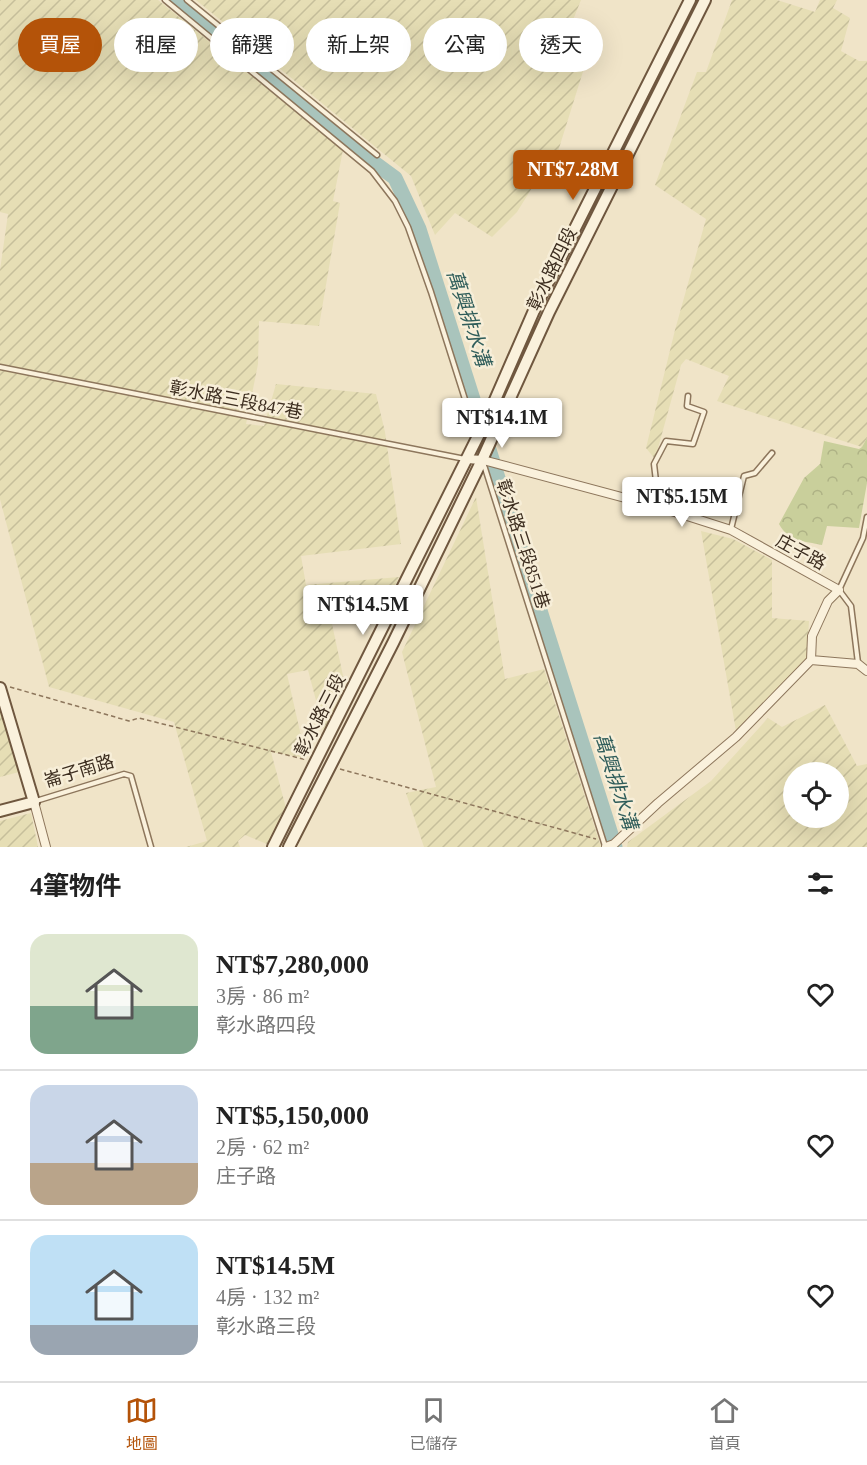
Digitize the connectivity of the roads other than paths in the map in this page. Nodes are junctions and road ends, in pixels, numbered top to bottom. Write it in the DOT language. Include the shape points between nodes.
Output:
graph roads {
  1 [pos="165,0"];
  2 [pos="187,0"];
  3 [pos="690,0"];
  4 [pos="705,0"];
  5 [pos="377,155"];
  6 [pos="0,367"];
  7 [pos="688,396"];
  8 [pos="477,441"];
  9 [pos="772,453"];
  10 [pos="482,458"];
  11 [pos="466,459"];
  12 [pos="656,482"];
  13 [pos="737,504"];
  14 [pos="659,507"];
  15 [pos="867,518"];
  16 [pos="731,530"];
  17 [pos="840,590"];
  18 [pos="811,660"];
  19 [pos="858,664"];
  20 [pos="867,671"];
  21 [pos="5,688"];
  22 [pos="34,802"];
  23 [pos="0,811"];
  24 [pos="289,815"];
  25 [pos="302,820"];
  26 [pos="604,845"];
  27 [pos="46,847"];
  28 [pos="150,847"];
  29 [pos="273,847"];
  30 [pos="289,847"];
  1 -- 8 [label="lane" via="372,171 395,201 431,292"];
  2 -- 5 [label="lane"];
  3 -- 8 [label="street, 彰水路四段" via="537,306"];
  4 -- 10 [label="street, 彰水路四段" via="549,312"];
  6 -- 11 [label="lane, 彰水路三段847巷"];
  7 -- 12 [label="lane" via="687,406 705,412 693,444 666,441 654,464"];
  8 -- 11 [label="street, 彰水路三段"];
  9 -- 13 [label="lane" via="756,473 744,476"];
  10 -- 11 [label="street, 庄子路"];
  10 -- 14 [label="street, 庄子路"];
  10 -- 25 [label="street, 彰水路三段"];
  10 -- 26 [label="lane, 彰水路三段851巷"];
  11 -- 24 [label="street, 彰水路三段"];
  12 -- 13 [label="lane"];
  12 -- 14 [label="lane"];
  13 -- 16 [label="lane"];
  14 -- 16 [label="street, 庄子路"];
  15 -- 17 [label="lane" via="863,538"];
  16 -- 17 [label="street, 庄子路"];
  17 -- 18 [label="street, 庄子路" via="828,601 812,636"];
  17 -- 19 [label="lane" via="851,606"];
  18 -- 19 [label="street"];
  18 -- 26 [label="street" via="736,737 614,844"];
  19 -- 20 [label="street"];
  21 -- 22 [label="street, 崙子南路"];
  22 -- 23 [label="street"];
  22 -- 27 [label="street, 崙子南路"];
  22 -- 28 [label="lane, 崙子南路" via="124,774 131,776"];
  24 -- 25 [label="street"];
  24 -- 29 [label="street, 彰水路三段"];
  25 -- 30 [label="street, 彰水路三段"];
}
